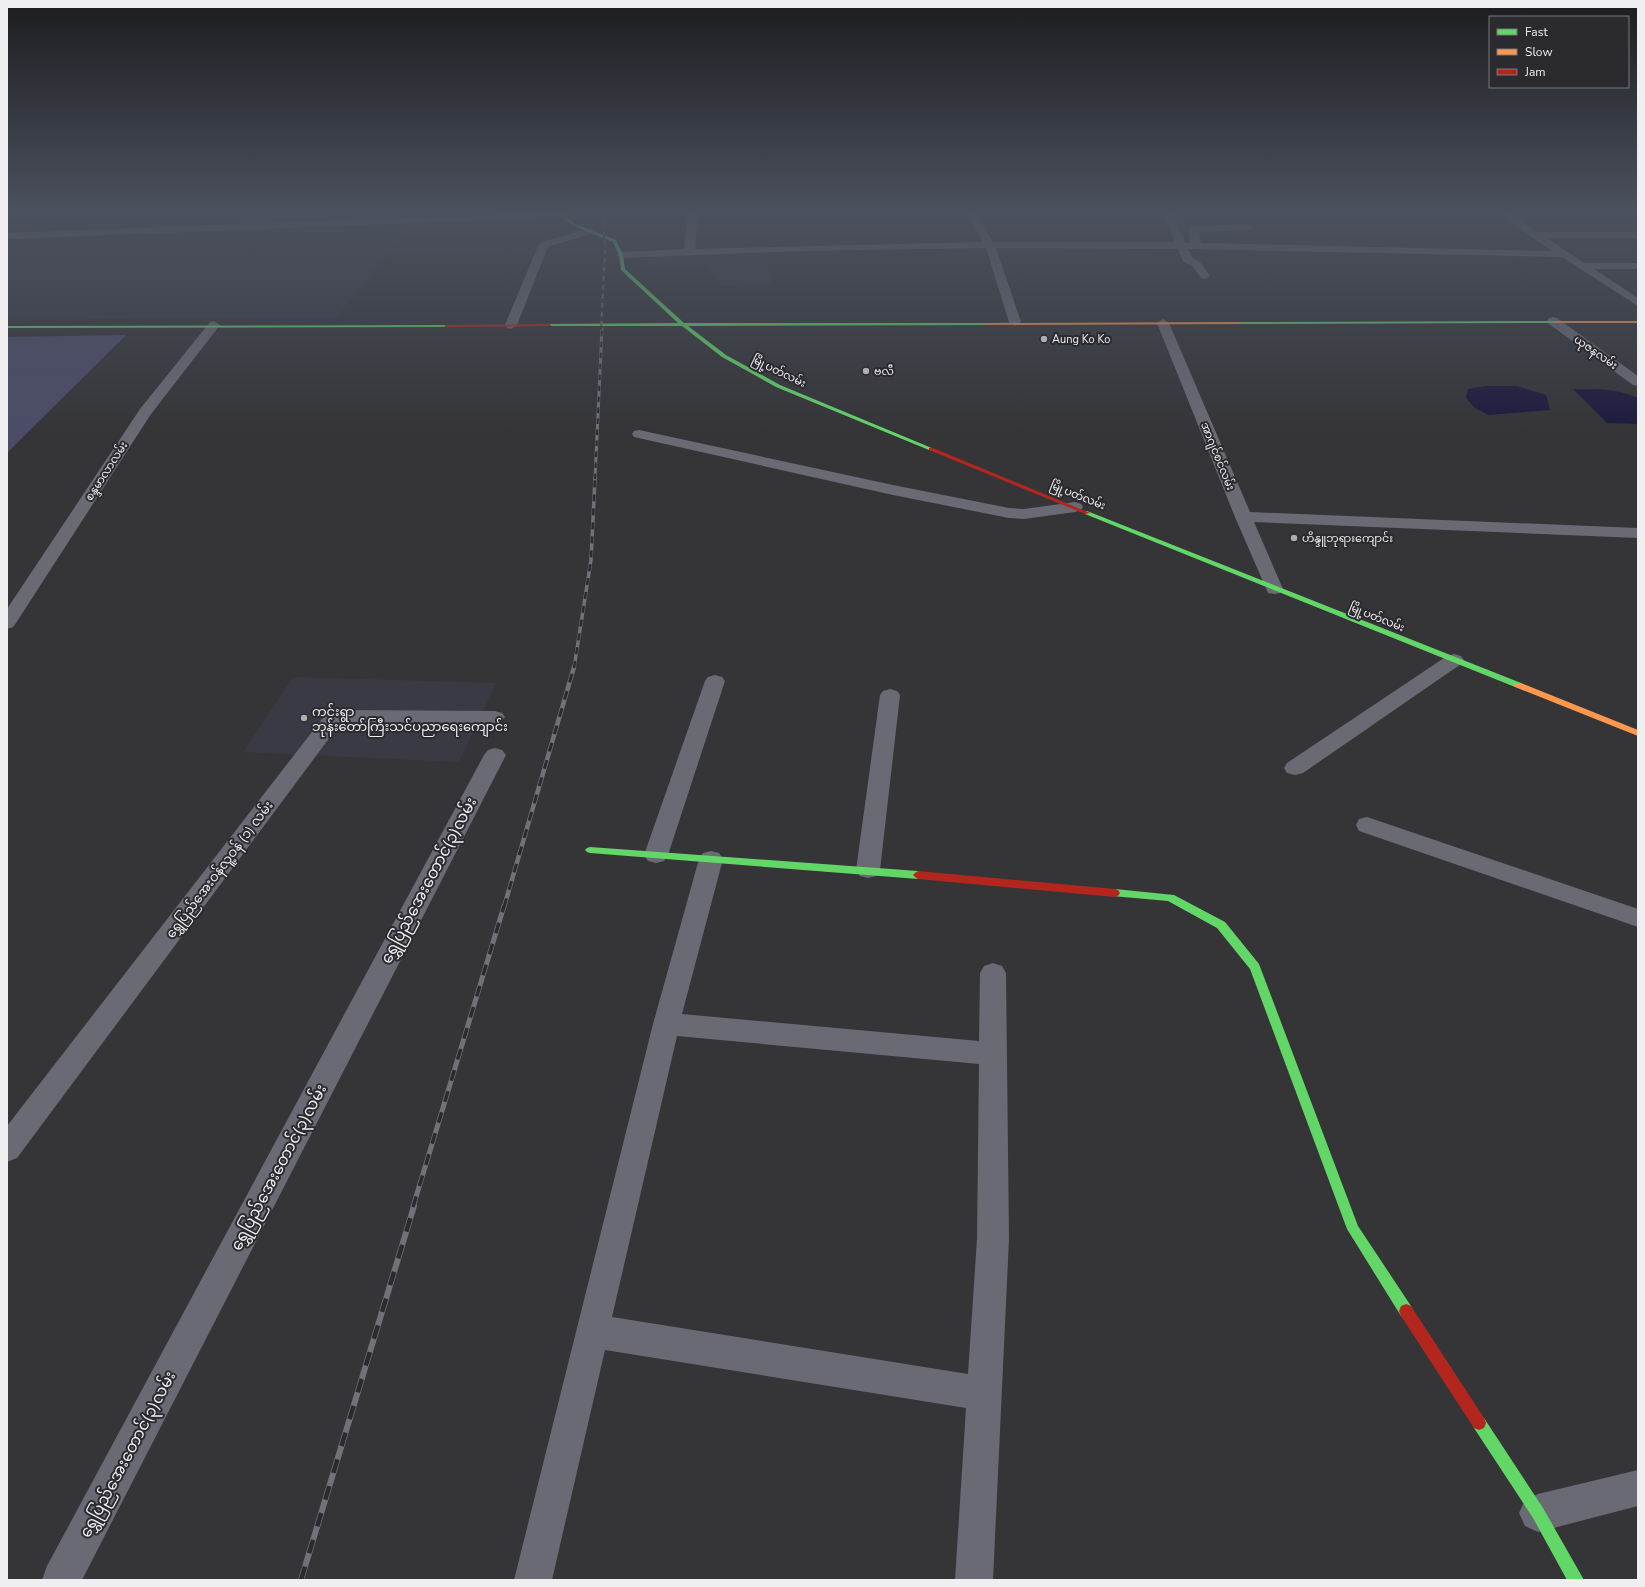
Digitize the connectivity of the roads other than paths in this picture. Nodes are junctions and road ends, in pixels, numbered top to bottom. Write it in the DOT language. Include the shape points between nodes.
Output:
graph roads {
  1 [pos="527,285"];
  2 [pos="639,285"];
  3 [pos="1003,285"];
  4 [pos="1612,285"];
  5 [pos="1638,303"];
  6 [pos="1015,322"];
  7 [pos="1553,322"];
  8 [pos="1638,322"];
  9 [pos="1163,323"];
  10 [pos="511,324"];
  11 [pos="682,324"];
  12 [pos="214,325"];
  13 [pos="7,326"];
  14 [pos="1635,378"];
  15 [pos="639,434"];
  16 [pos="1075,507"];
  17 [pos="1243,517"];
  18 [pos="1638,533"];
  19 [pos="1274,589"];
  20 [pos="7,623"];
  21 [pos="1454,660"];
  22 [pos="715,681"];
  23 [pos="890,695"];
  24 [pos="495,717"];
  25 [pos="1638,733"];
  26 [pos="494,754"];
  27 [pos="1295,768"];
  28 [pos="1367,825"];
  29 [pos="590,850"];
  30 [pos="656,855"];
  31 [pos="712,859"];
  32 [pos="868,870"];
  33 [pos="1638,918"];
  34 [pos="993,973"];
  35 [pos="666,1024"];
  36 [pos="993,1054"];
  37 [pos="7,1149"];
  38 [pos="593,1331"];
  39 [pos="984,1394"];
  40 [pos="1638,1488"];
  41 [pos="1538,1513"];
  42 [pos="61,1580"];
  43 [pos="533,1580"];
  44 [pos="974,1580"];
  45 [pos="1576,1580"];
  1 -- 10 [label="street"];
  2 -- 11 [label="street, မြို့ပတ်လမ်း"];
  3 -- 6 [label="street"];
  4 -- 5 [label="street"];
  6 -- 9 [label="street"];
  6 -- 11 [label="street"];
  7 -- 8 [label="street"];
  7 -- 9 [label="street"];
  7 -- 14 [label="street, ယုဇနလမ်း"];
  9 -- 17 [label="street, အာဂျင်စင်လမ်း"];
  10 -- 11 [label="street"];
  10 -- 12 [label="street"];
  11 -- 16 [label="street, မြို့ပတ်လမ်း" via="724,356 778,386"];
  12 -- 13 [label="street"];
  12 -- 20 [label="street, စန္ဒမာလာလမ်း" via="145,412"];
  15 -- 16 [label="street" via="1009,513 1024,514"];
  16 -- 19 [label="street, မြို့ပတ်လမ်း"];
  17 -- 18 [label="street"];
  17 -- 19 [label="street, အာဂျင်စင်လမ်း"];
  19 -- 21 [label="street, မြို့ပတ်လမ်း"];
  21 -- 25 [label="street, မြို့ပတ်လမ်း"];
  21 -- 27 [label="street"];
  22 -- 30 [label="street"];
  23 -- 32 [label="street"];
  24 -- 37 [label="street, ရွှေပြည်အေးဝန်လူ့ဝန် (၁) လမ်း" via="339,716 329,724"];
  26 -- 42 [label="street, ရွှေပြည်အေးတောင်(၃)လမ်း"];
  28 -- 33 [label="street"];
  29 -- 30 [label="street"];
  30 -- 31 [label="street"];
  31 -- 32 [label="street"];
  31 -- 35 [label="street"];
  32 -- 41 [label="street" via="1170,898 1221,925 1255,967 1353,1229"];
  34 -- 36 [label="street"];
  35 -- 36 [label="street"];
  35 -- 38 [label="street"];
  36 -- 39 [label="street" via="993,1239"];
  38 -- 39 [label="street"];
  38 -- 43 [label="street"];
  39 -- 44 [label="street"];
  40 -- 41 [label="street"];
  41 -- 45 [label="street"];
}
